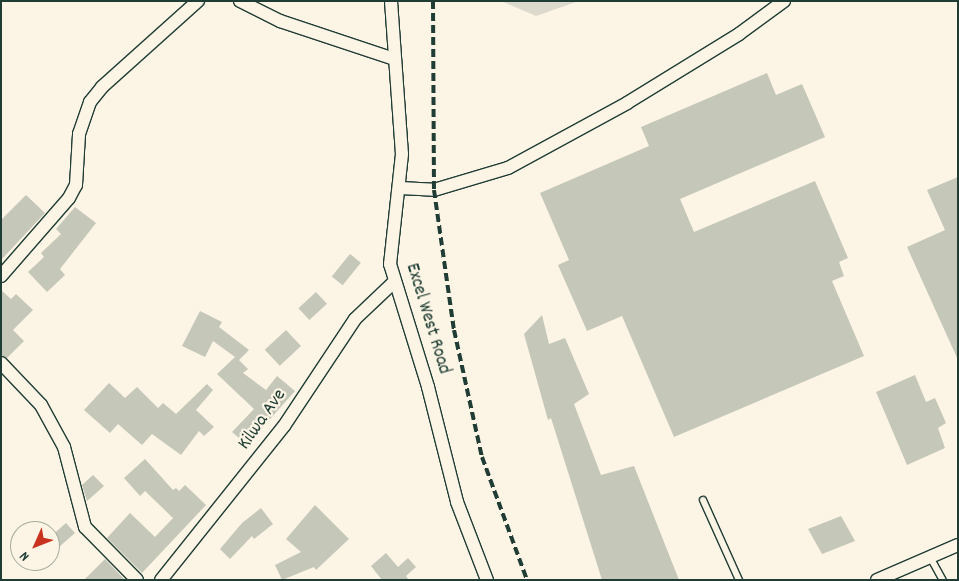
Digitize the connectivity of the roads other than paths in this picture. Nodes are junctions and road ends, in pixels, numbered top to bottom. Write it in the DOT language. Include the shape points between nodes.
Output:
graph roads {
  1 [pos="198,1"];
  2 [pos="240,1"];
  3 [pos="391,1"];
  4 [pos="784,1"];
  5 [pos="394,59"];
  6 [pos="400,188"];
  7 [pos="1,276"];
  8 [pos="394,282"];
  9 [pos="1,363"];
  10 [pos="703,500"];
  11 [pos="958,545"];
  12 [pos="930,556"];
  13 [pos="137,580"];
  14 [pos="161,580"];
  15 [pos="487,580"];
  16 [pos="739,580"];
  17 [pos="877,580"];
  18 [pos="943,580"];
  1 -- 7 [label="street" via="102,87 90,102 78,134 77,178 69,198"];
  2 -- 5 [label="street" via="280,21"];
  3 -- 5 [label="street, Excel West Road"];
  4 -- 6 [label="street" via="739,34 635,98 508,168 434,190"];
  5 -- 6 [label="street, Excel West Road" via="402,154"];
  6 -- 8 [label="street, Excel West Road" via="391,244"];
  8 -- 14 [label="street, Kilwa Ave" via="355,319 284,426"];
  8 -- 15 [label="street, Excel West Road" via="428,387 457,502"];
  9 -- 13 [label="street" via="41,405 64,447 85,527"];
  10 -- 16 [label="lane"];
  11 -- 12 [label="street"];
  12 -- 17 [label="street"];
  12 -- 18 [label="lane"];
}
